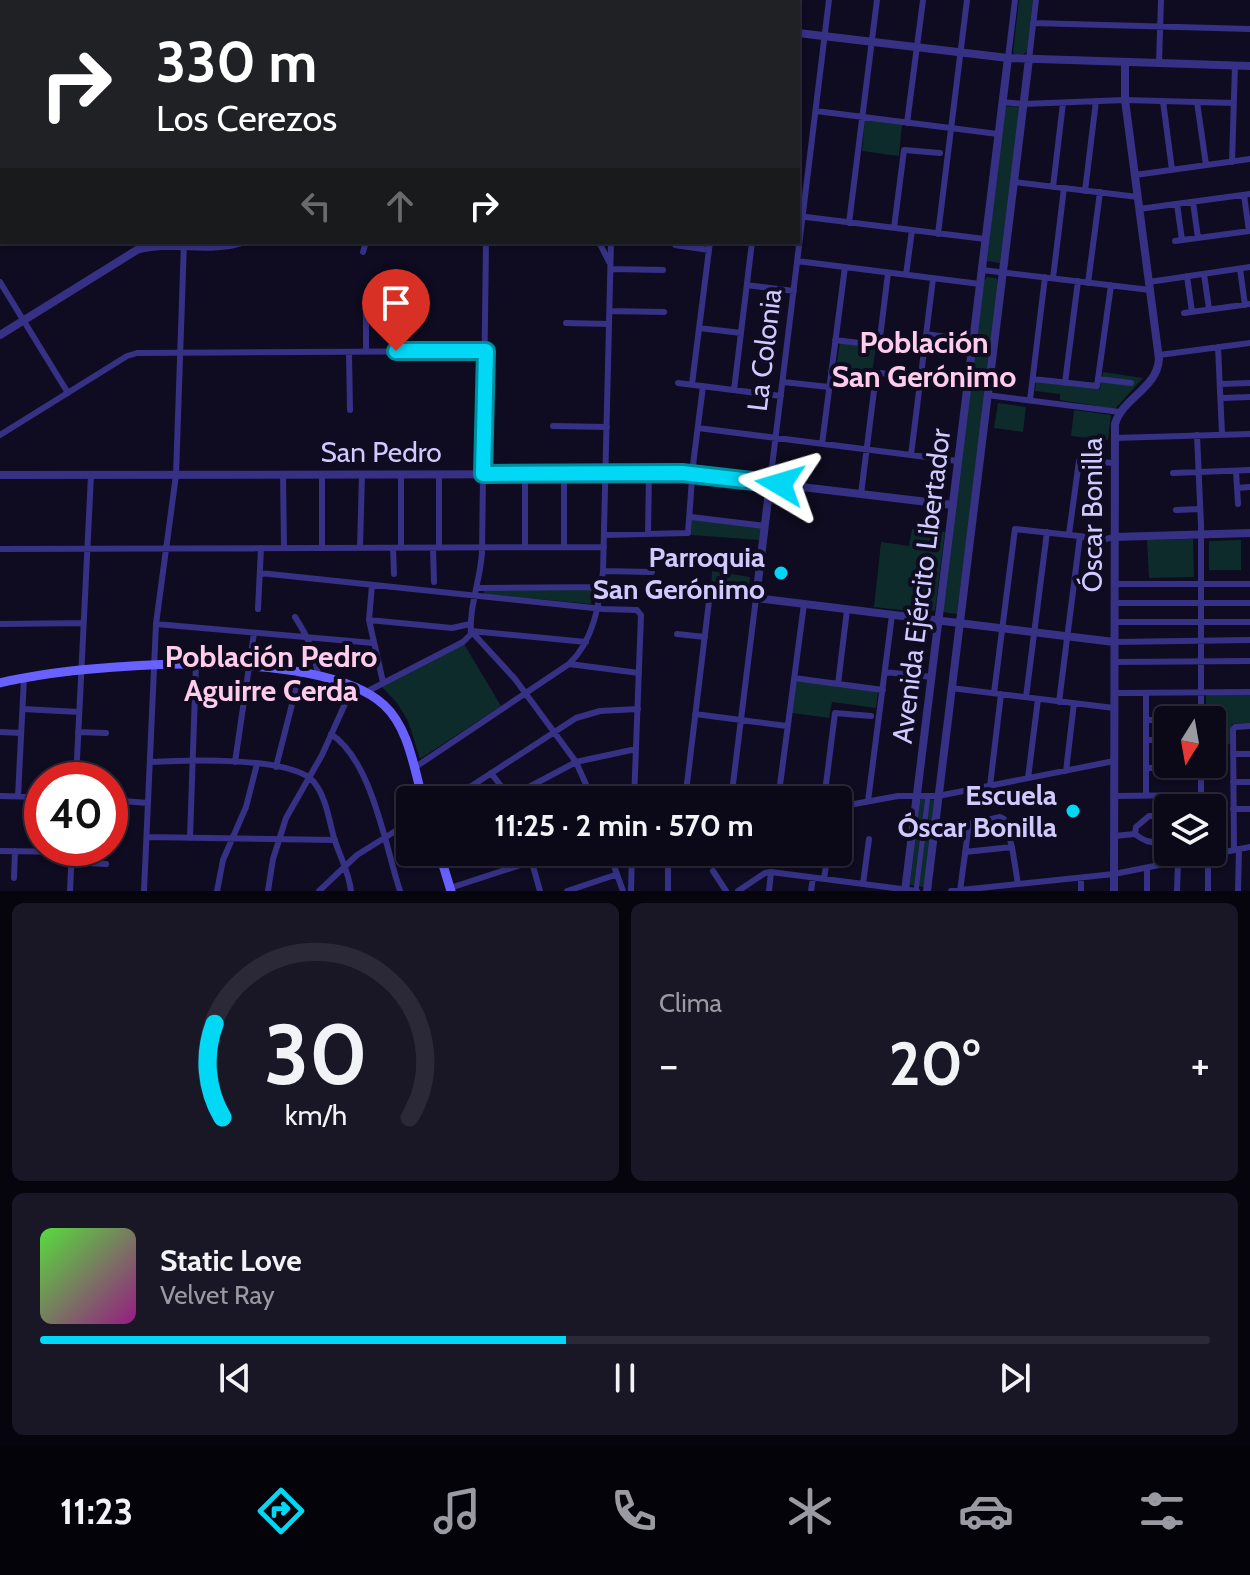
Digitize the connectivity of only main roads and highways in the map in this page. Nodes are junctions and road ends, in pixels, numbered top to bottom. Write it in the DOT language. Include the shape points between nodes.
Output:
graph roads {
  1 [pos="0,683"];
  2 [pos="419,786"];
  3 [pos="443,866"];
  4 [pos="450,890"];
  1 -- 2 [label="main road" via="81,670 196,664 249,665 318,676 353,686 384,705 397,720"];
  3 -- 4 [label="main road"];
}
